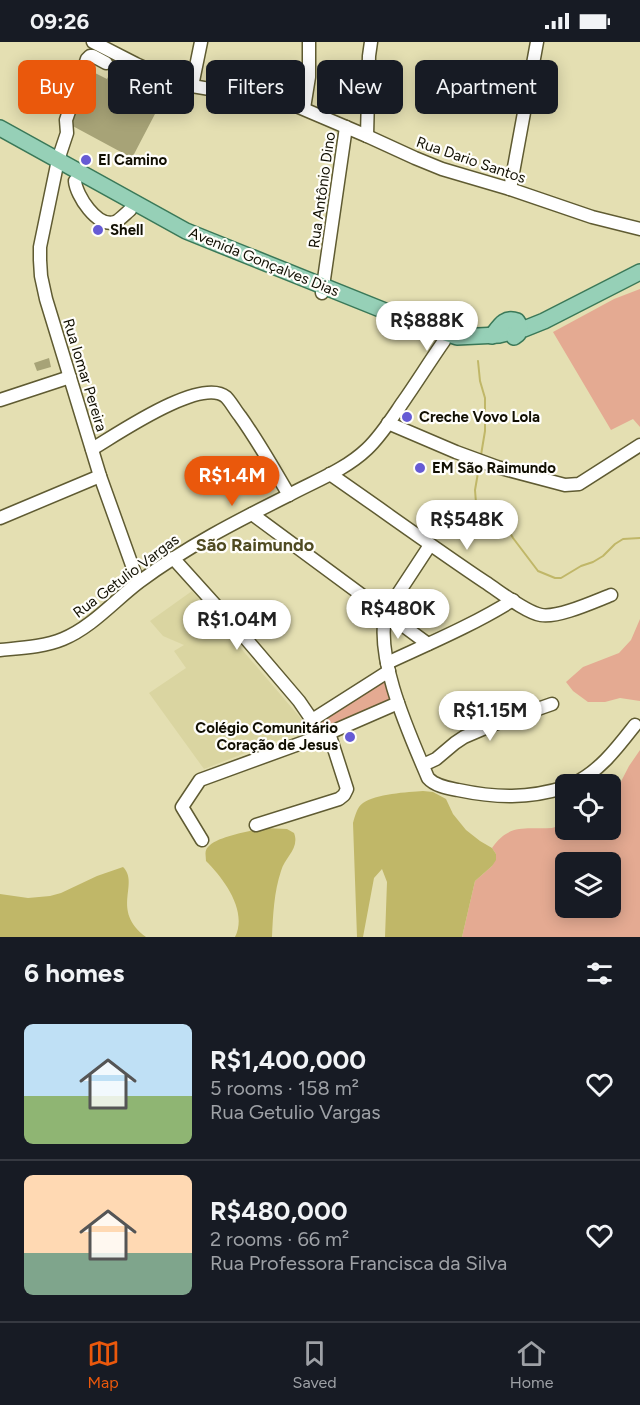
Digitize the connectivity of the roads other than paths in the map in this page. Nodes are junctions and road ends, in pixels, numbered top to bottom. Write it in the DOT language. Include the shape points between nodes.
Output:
graph roads {
  1 [pos="93,42"];
  2 [pos="201,42"];
  3 [pos="309,42"];
  4 [pos="370,42"];
  5 [pos="537,42"];
  6 [pos="128,60"];
  7 [pos="106,63"];
  8 [pos="194,76"];
  9 [pos="305,102"];
  10 [pos="305,108"];
  11 [pos="345,127"];
  12 [pos="0,128"];
  13 [pos="367,136"];
  14 [pos="0,139"];
  15 [pos="57,165"];
  16 [pos="80,184"];
  17 [pos="510,189"];
  18 [pos="119,194"];
  19 [pos="130,210"];
  20 [pos="640,229"];
  21 [pos="640,272"];
  22 [pos="640,281"];
  23 [pos="323,290"];
  24 [pos="476,337"];
  25 [pos="492,340"];
  26 [pos="444,341"];
  27 [pos="70,377"];
  28 [pos="0,400"];
  29 [pos="388,423"];
  30 [pos="640,445"];
  31 [pos="92,449"];
  32 [pos="330,474"];
  33 [pos="100,476"];
  34 [pos="289,495"];
  35 [pos="252,514"];
  36 [pos="0,518"];
  37 [pos="430,545"];
  38 [pos="173,558"];
  39 [pos="138,582"];
  40 [pos="611,595"];
  41 [pos="513,600"];
  42 [pos="386,612"];
  43 [pos="428,644"];
  44 [pos="0,650"];
  45 [pos="388,667"];
  46 [pos="398,703"];
  47 [pos="552,704"];
  48 [pos="312,720"];
  49 [pos="635,725"];
  50 [pos="324,734"];
  51 [pos="423,765"];
  52 [pos="591,774"];
  53 [pos="555,790"];
  54 [pos="256,825"];
  55 [pos="202,840"];
  1 -- 6 [label="street, Rua Dario Santos"];
  2 -- 8 [label="street"];
  3 -- 9 [label="street"];
  4 -- 13 [label="street"];
  5 -- 17 [label="street"];
  7 -- 15 [label="street, Rua Iomar Pereira" via="93,56 87,59 66,120 67,133"];
  10 -- 11 [label="street, Rua Dario Santos"];
  11 -- 13 [label="street, Rua Dario Santos"];
  11 -- 23 [label="street, Rua Antônio Dino"];
  12 -- 15 [label="main road, Avenida Gonçalves Dias"];
  13 -- 17 [label="street, Rua Dario Santos" via="442,169"];
  14 -- 15 [label="main road, Avenida Gonçalves Dias"];
  15 -- 16 [label="main road, Avenida Gonçalves Dias"];
  15 -- 18 [label="main road, Avenida Gonçalves Dias"];
  15 -- 27 [label="street, Rua Iomar Pereira" via="40,260 46,299"];
  16 -- 18 [label="main road" via="111,198"];
  16 -- 19 [label="main road, Avenida Gonçalves Dias"];
  16 -- 19 [label="street" via="75,188 103,222 116,222"];
  17 -- 20 [label="street, Rua Dario Santos"];
  18 -- 23 [label="main road, Avenida Gonçalves Dias" via="186,231"];
  19 -- 23 [label="main road, Avenida Gonçalves Dias" via="189,239"];
  21 -- 25 [label="main road" via="519,330 515,337"];
  22 -- 25 [label="main road, Avenida Gonçalves Dias" via="536,332 517,339"];
  23 -- 24 [label="main road, Avenida Gonçalves Dias" via="447,334"];
  23 -- 26 [label="main road, Avenida Gonçalves Dias"];
  24 -- 25 [label="main road, Avenida Gonçalves Dias"];
  24 -- 26 [label="main road"];
  25 -- 26 [label="main road, Avenida Gonçalves Dias" via="472,345"];
  26 -- 29 [label="street, Rua Getulio Vargas"];
  27 -- 28 [label="street"];
  27 -- 31 [label="street, Rua Iomar Pereira"];
  29 -- 30 [label="street" via="497,467 565,485 579,484"];
  29 -- 32 [label="street, Rua Getulio Vargas" via="368,448"];
  31 -- 33 [label="street, Rua Iomar Pereira"];
  31 -- 34 [label="street" via="178,400 217,393 225,396 252,433"];
  32 -- 34 [label="street, Rua Getulio Vargas"];
  32 -- 37 [label="street"];
  33 -- 36 [label="street"];
  33 -- 39 [label="street, Rua Iomar Pereira"];
  34 -- 35 [label="street, Rua Getulio Vargas"];
  35 -- 38 [label="street, Rua Getulio Vargas"];
  35 -- 42 [label="street"];
  37 -- 41 [label="street"];
  37 -- 42 [label="street"];
  38 -- 39 [label="street, Rua Getulio Vargas"];
  38 -- 48 [label="street" via="300,701"];
  39 -- 44 [label="street, Rua Getulio Vargas" via="91,622 61,640"];
  40 -- 41 [label="street" via="549,615 535,613"];
  41 -- 43 [label="street"];
  42 -- 43 [label="street"];
  42 -- 45 [label="street" via="383,630"];
  43 -- 45 [label="street"];
  45 -- 46 [label="street"];
  45 -- 48 [label="street"];
  46 -- 50 [label="street"];
  46 -- 51 [label="street"];
  47 -- 51 [label="street" via="464,737"];
  48 -- 50 [label="street"];
  49 -- 52 [label="street"];
  50 -- 54 [label="street" via="347,789 344,795"];
  50 -- 55 [label="street" via="200,780 182,807"];
  51 -- 53 [label="street" via="432,782 448,788 498,796"];
}
